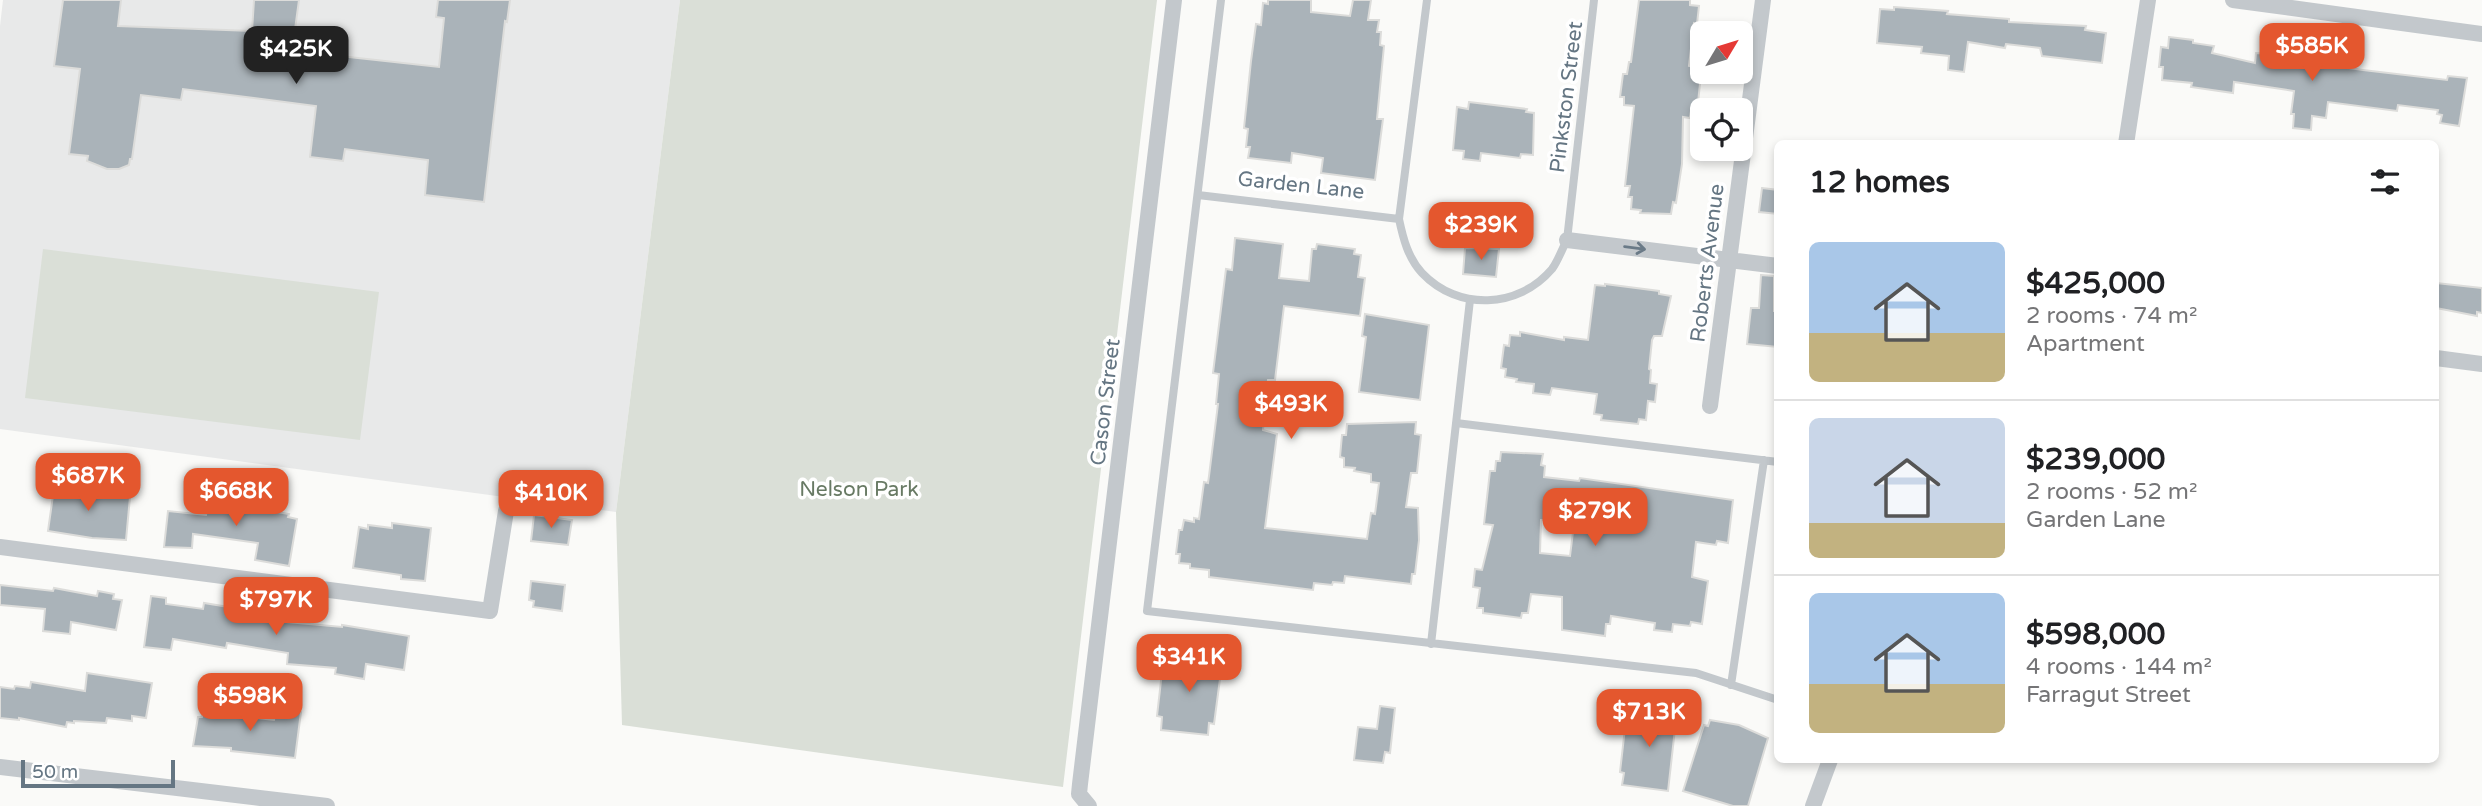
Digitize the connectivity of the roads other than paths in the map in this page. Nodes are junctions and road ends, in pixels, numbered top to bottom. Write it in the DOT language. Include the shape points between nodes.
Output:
graph roads {
  1 [pos="1174,0"];
  2 [pos="1221,0"];
  3 [pos="1426,0"];
  4 [pos="1594,0"];
  5 [pos="1763,0"];
  6 [pos="2148,0"];
  7 [pos="2233,0"];
  8 [pos="2482,34"];
  9 [pos="2127,140"];
  10 [pos="1198,195"];
  11 [pos="1399,219"];
  12 [pos="1567,240"];
  13 [pos="1728,259"];
  14 [pos="1774,266"];
  15 [pos="1470,300"];
  16 [pos="2439,358"];
  17 [pos="2482,364"];
  18 [pos="1710,406"];
  19 [pos="1456,423"];
  20 [pos="1764,460"];
  21 [pos="1774,461"];
  22 [pos="506,511"];
  23 [pos="0,547"];
  24 [pos="1431,644"];
  25 [pos="1731,685"];
  26 [pos="1774,699"];
  27 [pos="1829,763"];
  28 [pos="0,767"];
  29 [pos="327,806"];
  30 [pos="1088,806"];
  31 [pos="1813,806"];
  1 -- 30 [label="street, Cason Street" via="1080,784 1079,794"];
  2 -- 10 [label="lane"];
  3 -- 11 [label="lane"];
  4 -- 12 [label="lane, Pinkston Street"];
  5 -- 13 [label="street, Roberts Avenue"];
  6 -- 9 [label="street"];
  7 -- 8 [label="street"];
  10 -- 11 [label="lane, Garden Lane"];
  10 -- 24 [label="lane" via="1147,611"];
  11 -- 15 [label="lane" via="1405,247 1420,272 1443,291"];
  12 -- 13 [label="street, one-way"];
  12 -- 15 [label="lane" via="1553,268 1530,289 1501,300"];
  13 -- 14 [label="street"];
  13 -- 18 [label="street, Roberts Avenue"];
  15 -- 19 [label="lane"];
  16 -- 17 [label="street"];
  19 -- 20 [label="lane"];
  19 -- 24 [label="lane"];
  20 -- 21 [label="lane"];
  20 -- 25 [label="lane"];
  22 -- 23 [label="street" via="490,611"];
  24 -- 25 [label="lane" via="1696,673"];
  25 -- 26 [label="lane"];
  27 -- 31 [label="street"];
  28 -- 29 [label="street"];
}
